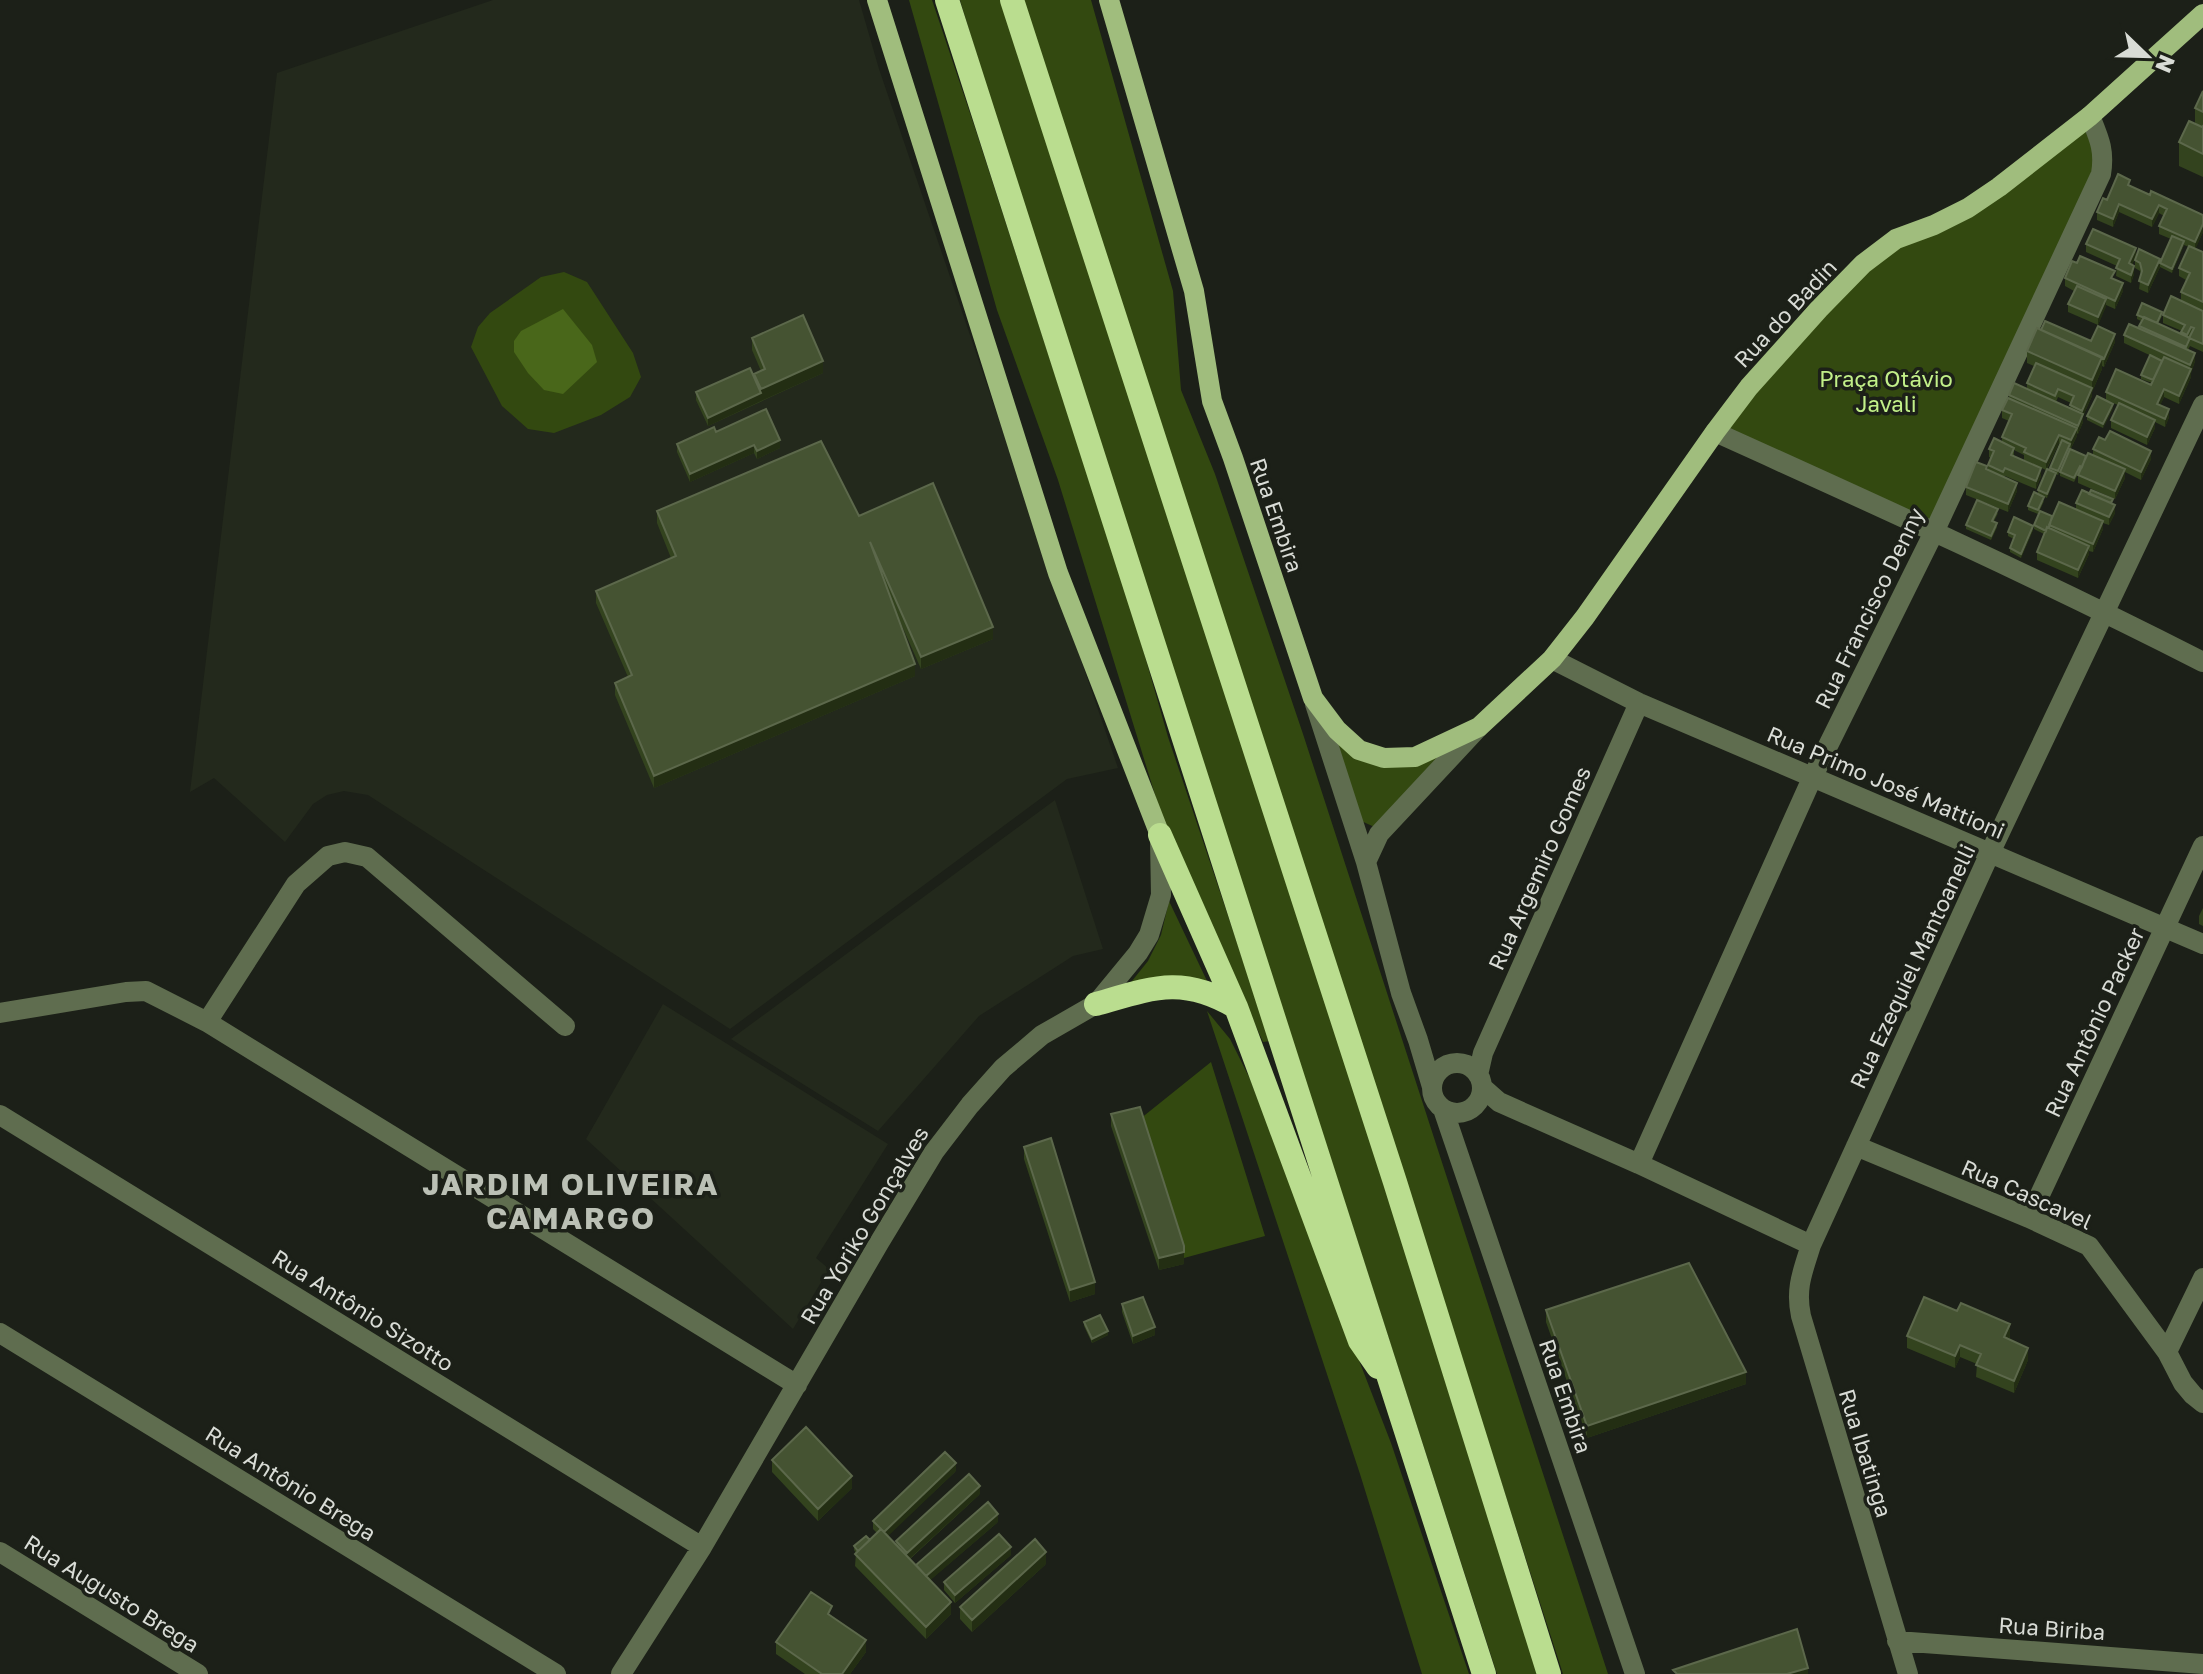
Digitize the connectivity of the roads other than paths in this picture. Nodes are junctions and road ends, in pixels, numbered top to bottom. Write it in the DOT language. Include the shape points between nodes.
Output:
graph roads {
  1 [pos="877,0"];
  2 [pos="947,0"];
  3 [pos="1012,0"];
  4 [pos="1109,0"];
  5 [pos="2203,14"];
  6 [pos="2090,116"];
  7 [pos="2203,405"];
  8 [pos="1715,432"];
  9 [pos="1935,530"];
  10 [pos="2106,612"];
  11 [pos="1552,659"];
  12 [pos="2203,662"];
  13 [pos="1313,698"];
  14 [pos="1639,703"];
  15 [pos="1479,727"];
  16 [pos="1813,776"];
  17 [pos="1160,835"];
  18 [pos="2203,846"];
  19 [pos="1990,853"];
  20 [pos="1366,862"];
  21 [pos="2164,929"];
  22 [pos="2203,944"];
  23 [pos="1096,1004"];
  24 [pos="1236,1007"];
  25 [pos="0,1013"];
  26 [pos="207,1022"];
  27 [pos="565,1026"];
  28 [pos="1418,1040"];
  29 [pos="1432,1087"];
  30 [pos="1465,1088"];
  31 [pos="0,1115"];
  32 [pos="1856,1146"];
  33 [pos="1639,1164"];
  34 [pos="2029,1218"];
  35 [pos="1811,1245"];
  36 [pos="2203,1278"];
  37 [pos="0,1333"];
  38 [pos="2167,1352"];
  39 [pos="797,1385"];
  40 [pos="1393,1389"];
  41 [pos="2203,1403"];
  42 [pos="702,1547"];
  43 [pos="0,1552"];
  44 [pos="1897,1641"];
  45 [pos="2203,1664"];
  46 [pos="198,1674"];
  47 [pos="556,1674"];
  48 [pos="621,1674"];
  49 [pos="1484,1674"];
  50 [pos="1549,1674"];
  51 [pos="1635,1674"];
  52 [pos="1908,1674"];
  1 -- 17 [label="main road" via="1058,573"];
  2 -- 40 [label="highway"];
  3 -- 50 [label="highway"];
  4 -- 13 [label="main road, Rua Embira" via="1194,291 1212,401"];
  5 -- 6 [label="main road, Rua do Badin"];
  6 -- 8 [label="main road, Rua do Badin" via="1968,208 1879,250 1819,309"];
  6 -- 9 [label="street, Rua Francisco Denny" via="2104,156 2101,174"];
  7 -- 10 [label="street, Rua Ezequiel Mantoanelli"];
  8 -- 9 [label="street"];
  8 -- 11 [label="main road, Rua do Badin"];
  9 -- 10 [label="street"];
  9 -- 16 [label="street, Rua Francisco Denny"];
  10 -- 12 [label="street"];
  10 -- 19 [label="street, Rua Ezequiel Mantoanelli"];
  11 -- 14 [label="street, Rua Primo José Mattioni"];
  11 -- 15 [label="main road, Rua do Badin"];
  13 -- 15 [label="main road, Rua do Badin" via="1359,750 1384,758 1415,757"];
  13 -- 20 [label="street, Rua Embira"];
  14 -- 16 [label="street, Rua Primo José Mattioni"];
  14 -- 30 [label="street, Rua Argemiro Gomes"];
  15 -- 20 [label="street, Rua do Badin" via="1379,834"];
  16 -- 19 [label="street, Rua Primo José Mattioni"];
  16 -- 33 [label="street, Rua Francisco Denny"];
  17 -- 23 [label="street, Rua Yoriko Gonçalves" via="1161,895 1149,935"];
  17 -- 24 [label="highway"];
  18 -- 21 [label="street, Rua Antônio Packer"];
  19 -- 21 [label="street, Rua Primo José Mattioni"];
  19 -- 32 [label="street, Rua Ezequiel Mantoanelli"];
  20 -- 28 [label="street, Rua Embira"];
  21 -- 22 [label="street, Rua Primo José Mattioni"];
  21 -- 34 [label="street, Rua Antônio Packer"];
  23 -- 24 [label="highway" via="1175,986 1199,989"];
  23 -- 39 [label="street, Rua Yoriko Gonçalves" via="1042,1035 970,1105 934,1152"];
  24 -- 40 [label="highway" via="1360,1341"];
  25 -- 26 [label="street" via="146,991"];
  26 -- 27 [label="street" via="296,884 328,856 345,852 367,857"];
  26 -- 39 [label="street"];
  28 -- 29 [label="street, Rua Embira"];
  28 -- 30 [label="street"];
  29 -- 30 [label="street, Rua Embira" via="1437,1103"];
  29 -- 30 [label="street, Rua Argemiro Gomes" via="1445,1065"];
  30 -- 33 [label="street"];
  30 -- 51 [label="street, Rua Embira" via="1452,1134"];
  31 -- 42 [label="street, Rua Antônio Sizotto"];
  32 -- 34 [label="street, Rua Cascavel"];
  32 -- 35 [label="street, Rua Ezequiel Mantoanelli"];
  33 -- 35 [label="street"];
  34 -- 38 [label="street, Rua Cascavel" via="2089,1246"];
  35 -- 44 [label="street, Rua Ibatinga" via="1798,1284 1801,1316"];
  36 -- 38 [label="street"];
  37 -- 47 [label="street, Rua Antônio Brega"];
  38 -- 41 [label="street, Rua Cascavel" via="2183,1383"];
  39 -- 42 [label="street, Rua Yoriko Gonçalves"];
  40 -- 49 [label="highway"];
  42 -- 48 [label="street, Rua Yoriko Gonçalves"];
  43 -- 46 [label="street, Rua Augusto Brega"];
  44 -- 45 [label="street, Rua Biriba"];
  44 -- 52 [label="street, Rua Ibatinga"];
}
